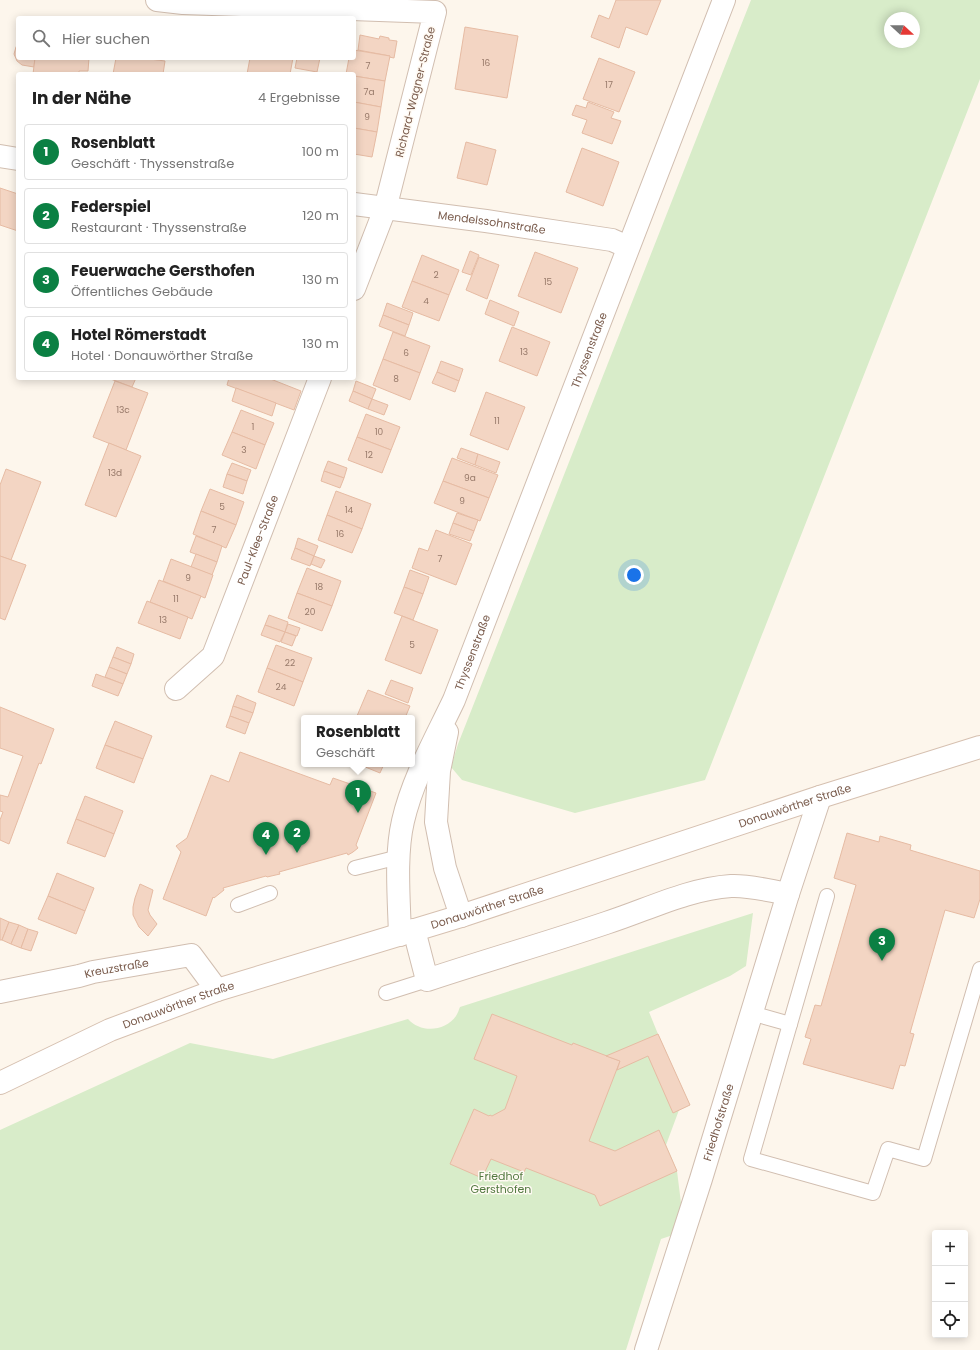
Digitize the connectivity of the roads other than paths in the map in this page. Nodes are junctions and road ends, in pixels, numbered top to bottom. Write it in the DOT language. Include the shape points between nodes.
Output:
graph roads {
  1 [pos="157,0"];
  2 [pos="724,0"];
  3 [pos="0,156"];
  4 [pos="16,159"];
  5 [pos="356,204"];
  6 [pos="385,209"];
  7 [pos="628,247"];
  8 [pos="356,284"];
  9 [pos="319,380"];
  10 [pos="176,689"];
  11 [pos="454,700"];
  12 [pos="980,746"];
  13 [pos="820,797"];
  14 [pos="399,857"];
  15 [pos="355,868"];
  16 [pos="270,893"];
  17 [pos="788,894"];
  18 [pos="827,896"];
  19 [pos="238,905"];
  20 [pos="461,916"];
  21 [pos="407,933"];
  22 [pos="980,969"];
  23 [pos="427,980"];
  24 [pos="217,990"];
  25 [pos="0,992"];
  26 [pos="386,993"];
  27 [pos="749,1008"];
  28 [pos="790,1024"];
  29 [pos="0,1083"];
  30 [pos="646,1350"];
  1 -- 6 [label="street, Richard-Wagner-Straße" via="435,12"];
  2 -- 7 [label="street, Thyssenstraße"];
  3 -- 4 [label="street"];
  5 -- 6 [label="street, Mendelssohnstraße"];
  6 -- 7 [label="street, Mendelssohnstraße" via="486,220 612,240"];
  6 -- 8 [label="street"];
  7 -- 11 [label="street, Thyssenstraße"];
  9 -- 10 [label="street, Paul-Klee-Straße" via="213,656"];
  11 -- 14 [label="street, Thyssenstraße" via="416,778 403,822"];
  11 -- 20 [label="street, Thyssenstraße" via="439,771 436,822 444,868"];
  12 -- 13 [label="street, Donauwörther Straße"];
  13 -- 17 [label="street, Friedhofstraße"];
  13 -- 20 [label="street, Donauwörther Straße"];
  14 -- 15 [label="lane"];
  14 -- 21 [label="street, Thyssenstraße"];
  16 -- 19 [label="lane"];
  17 -- 23 [label="street" via="732,886 708,890 675,898 607,923"];
  17 -- 27 [label="street, Friedhofstraße"];
  18 -- 28 [label="lane"];
  20 -- 21 [label="street, Donauwörther Straße"];
  21 -- 23 [label="street"];
  21 -- 24 [label="street, Donauwörther Straße"];
  22 -- 28 [label="lane" via="924,1159 888,1149 873,1193 751,1159"];
  23 -- 26 [label="lane"];
  24 -- 25 [label="street, Kreuzstraße" via="191,955"];
  24 -- 29 [label="street, Donauwörther Straße" via="110,1030"];
  27 -- 28 [label="lane"];
  27 -- 30 [label="street, Friedhofstraße" via="728,1072 701,1179"];
}
